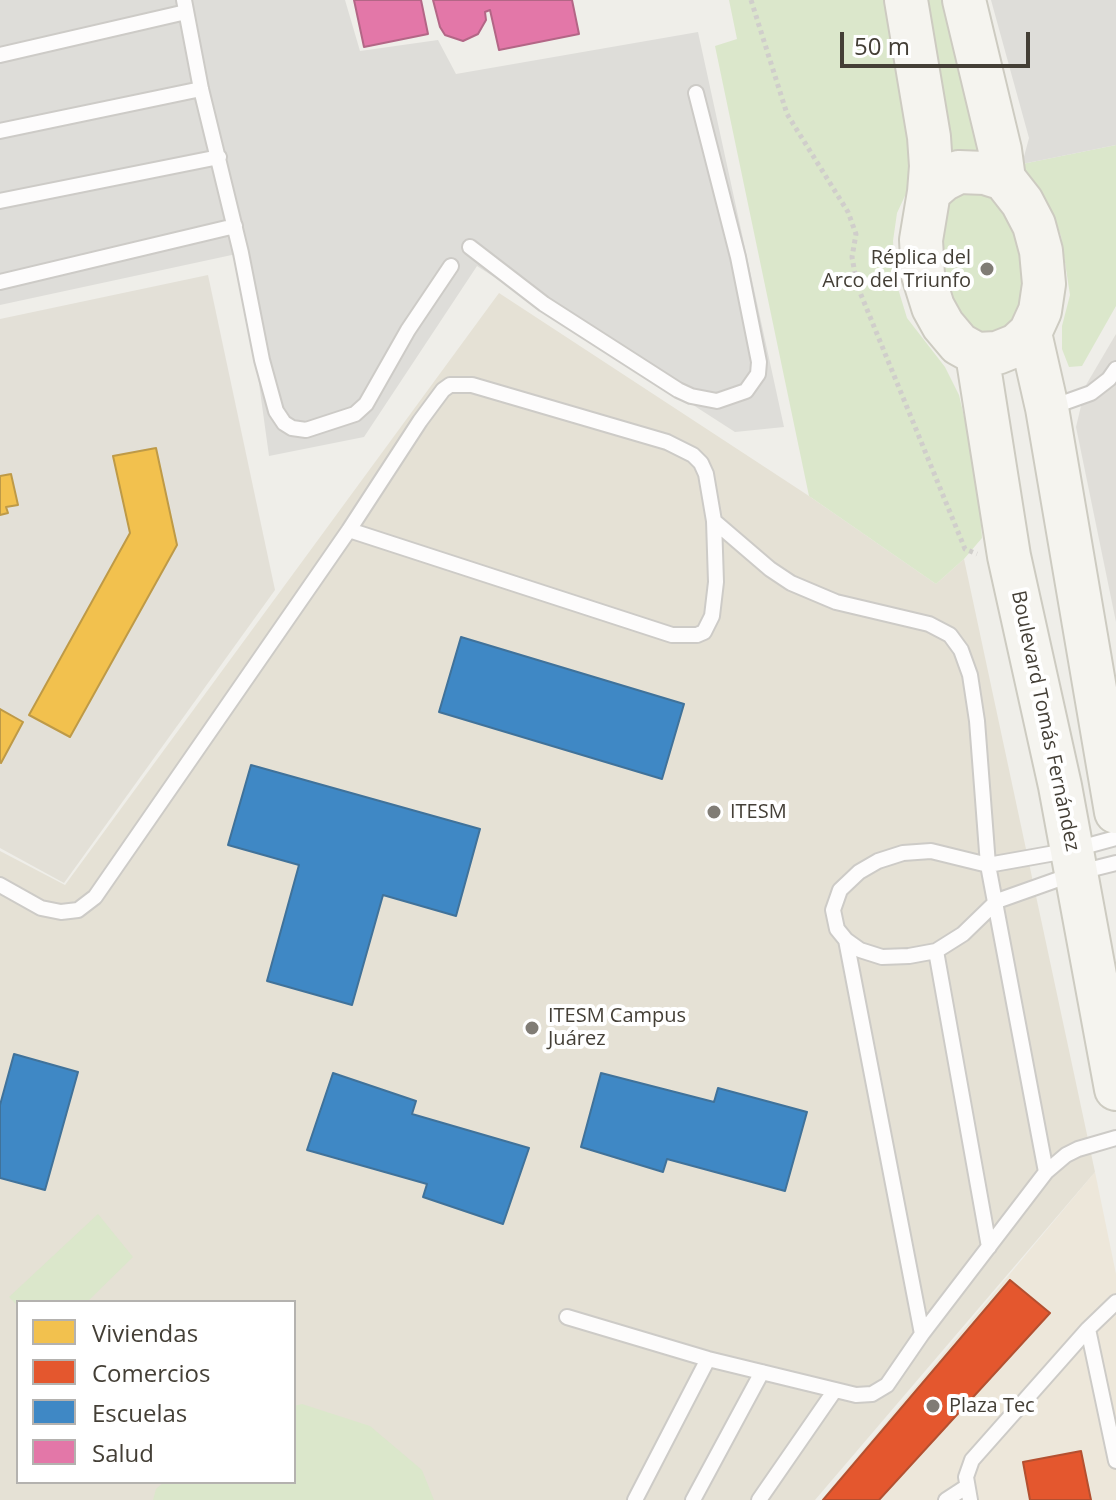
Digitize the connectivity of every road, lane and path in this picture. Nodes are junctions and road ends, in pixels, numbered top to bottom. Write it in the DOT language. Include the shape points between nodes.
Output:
graph roads {
  1 [pos="751,0"];
  2 [pos="906,0"];
  3 [pos="964,0"];
  4 [pos="185,6"];
  5 [pos="0,55"];
  6 [pos="201,89"];
  7 [pos="696,93"];
  8 [pos="0,131"];
  9 [pos="219,157"];
  10 [pos="1004,179"];
  11 [pos="929,192"];
  12 [pos="0,201"];
  13 [pos="235,226"];
  14 [pos="470,247"];
  15 [pos="451,266"];
  16 [pos="0,282"];
  17 [pos="1030,333"];
  18 [pos="977,354"];
  19 [pos="1116,369"];
  20 [pos="1047,408"];
  21 [pos="714,521"];
  22 [pos="349,530"];
  23 [pos="1009,556"];
  24 [pos="1116,812"];
  25 [pos="1116,838"];
  26 [pos="1074,862"];
  27 [pos="1116,863"];
  28 [pos="988,865"];
  29 [pos="0,885"];
  30 [pos="997,901"];
  31 [pos="846,940"];
  32 [pos="936,951"];
  33 [pos="1115,1077"];
  34 [pos="1116,1138"];
  35 [pos="1046,1172"];
  36 [pos="989,1247"];
  37 [pos="1116,1302"];
  38 [pos="567,1317"];
  39 [pos="1088,1329"];
  40 [pos="922,1334"];
  41 [pos="708,1359"];
  42 [pos="762,1372"];
  43 [pos="835,1390"];
  44 [pos="1116,1461"];
  45 [pos="968,1493"];
  46 [pos="635,1500"];
  47 [pos="693,1500"];
  48 [pos="759,1500"];
  49 [pos="946,1500"];
  1 -- 23 [label="path" via="787,114 848,212 856,234 852,257 857,285 965,549 983,557"];
  2 -- 11 [label="main road" via="929,137"];
  3 -- 10 [label="main road"];
  4 -- 5 [label="lane"];
  4 -- 6 [label="lane"];
  6 -- 8 [label="lane"];
  6 -- 9 [label="lane"];
  7 -- 14 [label="lane" via="759,362 746,391 717,401 678,390 544,304"];
  9 -- 12 [label="lane"];
  9 -- 13 [label="lane"];
  10 -- 11 [label="main road" via="959,172"];
  10 -- 17 [label="main road" via="1034,225 1041,251 1044,284"];
  11 -- 18 [label="main road" via="921,240 923,275 943,325 959,344"];
  13 -- 15 [label="lane" via="276,411 292,428 306,430 355,414 366,404"];
  13 -- 16 [label="lane"];
  17 -- 18 [label="main road" via="997,353"];
  17 -- 20 [label="main road"];
  18 -- 23 [label="main road, Boulevard Tomás Fernández"];
  19 -- 20 [label="lane" via="1091,393"];
  20 -- 24 [label="main road"];
  21 -- 22 [label="lane" via="712,616 704,632 686,637"];
  21 -- 22 [label="lane" via="706,474 682,448 460,383 443,390"];
  21 -- 28 [label="lane" via="770,569 811,594 929,624 950,635 970,675"];
  22 -- 29 [label="lane" via="95,897 78,910 61,912 41,908"];
  23 -- 26 [label="main road, Boulevard Tomás Fernández"];
  25 -- 26 [label="lane"];
  26 -- 27 [label="lane"];
  26 -- 28 [label="lane"];
  26 -- 30 [label="lane"];
  26 -- 33 [label="main road, Boulevard Tomás Fernández"];
  28 -- 30 [label="lane"];
  28 -- 31 [label="lane" via="931,851 878,861 840,890 833,910"];
  30 -- 32 [label="lane"];
  30 -- 35 [label="lane"];
  31 -- 32 [label="lane" via="882,957"];
  31 -- 40 [label="lane"];
  32 -- 36 [label="lane"];
  34 -- 35 [label="lane" via="1078,1149"];
  35 -- 36 [label="lane"];
  36 -- 40 [label="lane"];
  37 -- 39 [label="lane"];
  38 -- 41 [label="lane"];
  39 -- 44 [label="lane"];
  39 -- 45 [label="lane" via="972,1460"];
  40 -- 43 [label="lane" via="887,1385 872,1394"];
  41 -- 42 [label="lane"];
  41 -- 46 [label="lane"];
  42 -- 43 [label="lane"];
  42 -- 47 [label="lane"];
  43 -- 48 [label="lane"];
  45 -- 49 [label="lane"];
}
